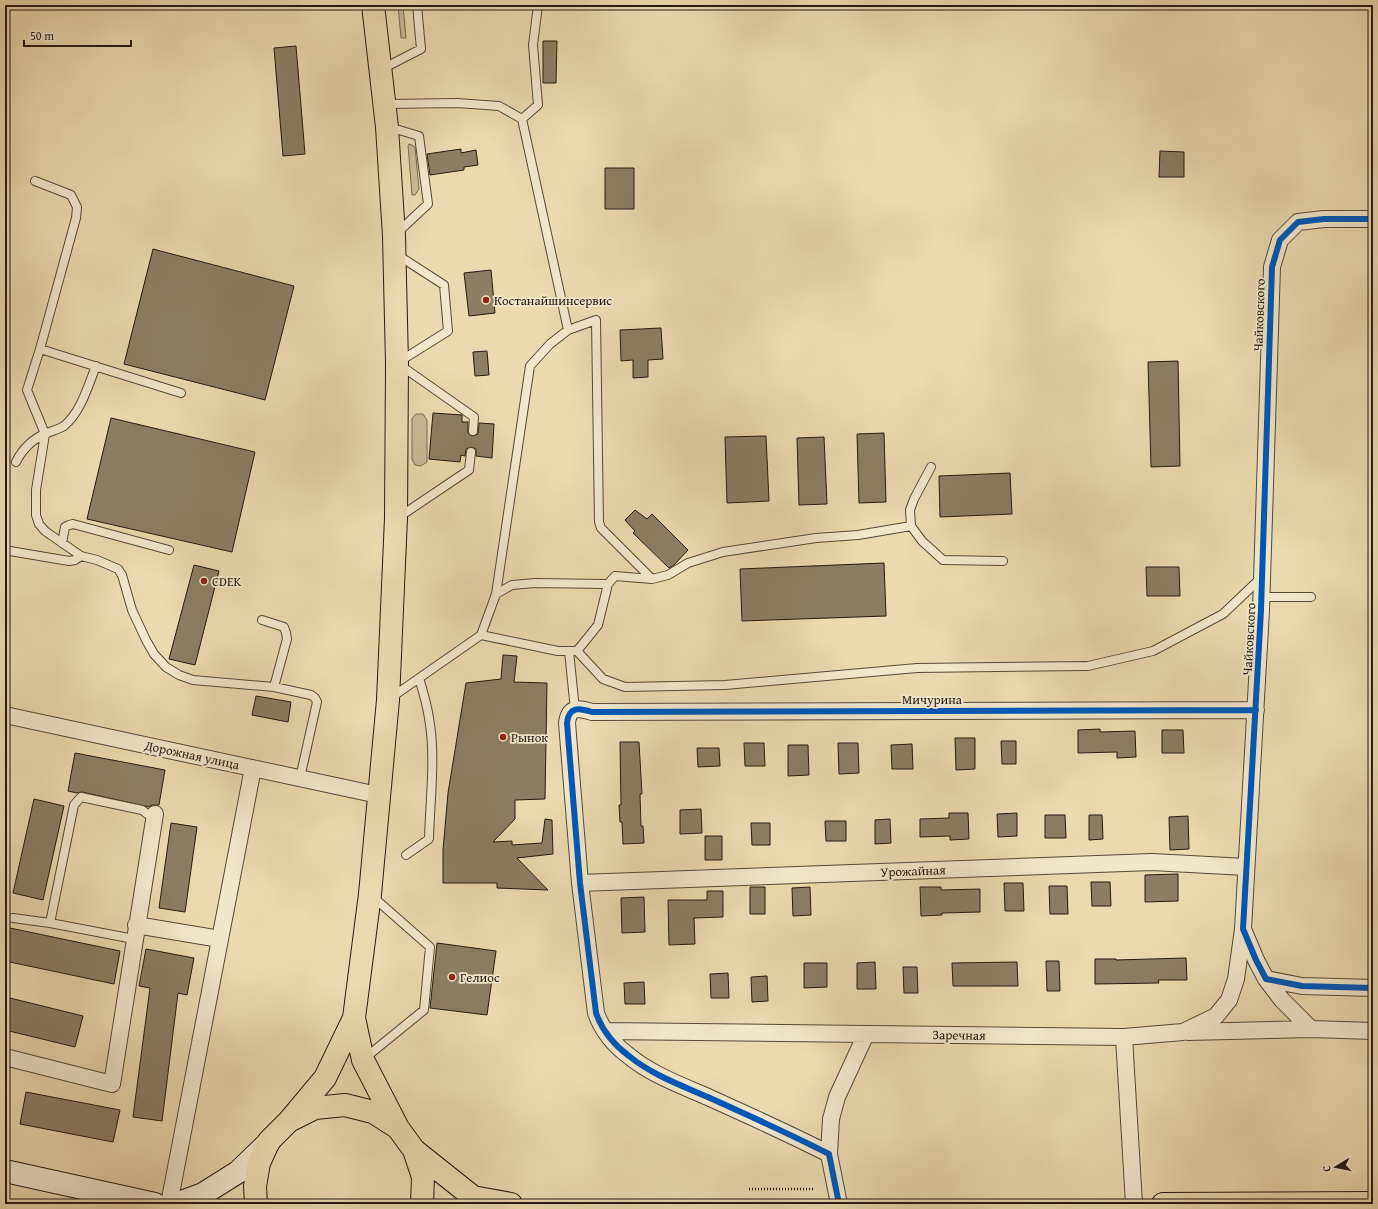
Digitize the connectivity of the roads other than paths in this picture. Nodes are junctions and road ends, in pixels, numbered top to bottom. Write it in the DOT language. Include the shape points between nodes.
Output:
graph roads {
  1 [pos="373,5"];
  2 [pos="417,5"];
  3 [pos="538,5"];
  4 [pos="381,69"];
  5 [pos="385,104"];
  6 [pos="522,119"];
  7 [pos="388,127"];
  8 [pos="34,181"];
  9 [pos="1373,219"];
  10 [pos="394,244"];
  11 [pos="568,330"];
  12 [pos="40,349"];
  13 [pos="397,363"];
  14 [pos="96,366"];
  15 [pos="181,393"];
  16 [pos="473,431"];
  17 [pos="45,434"];
  18 [pos="471,452"];
  19 [pos="16,462"];
  20 [pos="931,467"];
  21 [pos="396,518"];
  22 [pos="911,526"];
  23 [pos="62,543"];
  24 [pos="169,550"];
  25 [pos="10,551"];
  26 [pos="81,556"];
  27 [pos="1003,561"];
  28 [pos="1262,576"];
  29 [pos="652,579"];
  30 [pos="608,584"];
  31 [pos="496,594"];
  32 [pos="1262,597"];
  33 [pos="1312,597"];
  34 [pos="262,620"];
  35 [pos="480,635"];
  36 [pos="573,651"];
  37 [pos="419,678"];
  38 [pos="274,687"];
  39 [pos="388,700"];
  40 [pos="575,710"];
  41 [pos="1256,710"];
  42 [pos="5,715"];
  43 [pos="253,768"];
  44 [pos="300,778"];
  45 [pos="378,795"];
  46 [pos="154,816"];
  47 [pos="406,855"];
  48 [pos="1246,867"];
  49 [pos="580,883"];
  50 [pos="370,894"];
  51 [pos="13,918"];
  52 [pos="50,923"];
  53 [pos="1243,929"];
  54 [pos="135,932"];
  55 [pos="220,939"];
  56 [pos="1266,979"];
  57 [pos="1373,988"];
  58 [pos="354,1018"];
  59 [pos="1311,1029"];
  60 [pos="605,1031"];
  61 [pos="1373,1031"];
  62 [pos="1183,1032"];
  63 [pos="866,1034"];
  64 [pos="1124,1037"];
  65 [pos="5,1057"];
  66 [pos="363,1060"];
  67 [pos="289,1121"];
  68 [pos="398,1128"];
  69 [pos="269,1141"];
  70 [pos="414,1150"];
  71 [pos="830,1154"];
  72 [pos="5,1171"];
  73 [pos="1373,1203"];
  74 [pos="155,1204"];
  75 [pos="169,1204"];
  76 [pos="176,1204"];
  77 [pos="256,1204"];
  78 [pos="422,1204"];
  79 [pos="511,1204"];
  80 [pos="839,1204"];
  81 [pos="1134,1204"];
  82 [pos="1163,1204"];
  1 -- 4 [label="highway"];
  2 -- 4 [label="lane" via="422,49"];
  3 -- 6 [label="lane" via="533,45 538,105"];
  4 -- 5 [label="highway"];
  5 -- 6 [label="lane" via="457,103 499,106"];
  5 -- 7 [label="highway"];
  6 -- 11 [label="lane"];
  7 -- 10 [label="highway"];
  7 -- 10 [label="lane" via="419,136 428,204"];
  8 -- 12 [label="lane" via="70,195 77,208"];
  9 -- 28 [label="street, Чайковского" via="1298,222 1280,240 1272,267"];
  10 -- 13 [label="highway"];
  10 -- 13 [label="lane" via="444,285 448,331"];
  11 -- 29 [label="lane" via="596,320 599,522"];
  11 -- 31 [label="lane" via="550,344 530,366"];
  12 -- 14 [label="lane"];
  12 -- 17 [label="lane" via="27,390"];
  13 -- 16 [label="lane" via="474,416"];
  13 -- 21 [label="highway"];
  14 -- 15 [label="lane"];
  14 -- 17 [label="lane" via="77,411 63,426"];
  17 -- 19 [label="lane" via="27,445"];
  17 -- 23 [label="lane" via="36,490 36,515 45,531"];
  18 -- 21 [label="lane" via="469,470"];
  20 -- 22 [label="lane" via="910,510"];
  21 -- 39 [label="highway"];
  22 -- 27 [label="lane" via="922,541 943,560"];
  22 -- 29 [label="lane" via="723,552 688,563 668,575"];
  23 -- 24 [label="lane" via="65,528 68,524 73,524"];
  23 -- 26 [label="lane"];
  25 -- 26 [label="lane" via="69,561"];
  26 -- 38 [label="lane" via="118,569 132,610 146,640 166,667 193,680"];
  28 -- 32 [label="street, Чайковского"];
  28 -- 36 [label="lane" via="1223,614 1153,651 1088,666 918,668 725,685 625,687 603,679"];
  29 -- 30 [label="lane" via="615,576"];
  30 -- 31 [label="lane" via="520,584 512,585"];
  30 -- 36 [label="lane" via="598,625"];
  31 -- 35 [label="lane"];
  32 -- 33 [label="lane"];
  32 -- 41 [label="street, Чайковского"];
  34 -- 38 [label="lane" via="284,628 286,633"];
  35 -- 36 [label="lane" via="558,651"];
  35 -- 37 [label="lane"];
  36 -- 40 [label="lane"];
  37 -- 39 [label="lane"];
  37 -- 47 [label="lane" via="429,718 431,740 429,839"];
  38 -- 44 [label="lane" via="311,695 317,702"];
  39 -- 45 [label="highway"];
  40 -- 41 [label="street, Мичурина"];
  40 -- 49 [label="street" via="570,712 567,723"];
  41 -- 48 [label="street, Чайковского"];
  42 -- 43 [label="street, Дорожная улица"];
  43 -- 44 [label="street, Дорожная улица"];
  43 -- 55 [label="street"];
  44 -- 45 [label="street, Дорожная улица"];
  45 -- 50 [label="highway"];
  46 -- 52 [label="lane" via="142,810 81,797 74,805"];
  46 -- 54 [label="street"];
  48 -- 49 [label="street, Урожайная" via="1152,862"];
  48 -- 53 [label="street, Чайковского"];
  49 -- 60 [label="street" via="596,1013"];
  50 -- 58 [label="highway"];
  50 -- 66 [label="lane" via="430,947 424,1010"];
  51 -- 52 [label="lane"];
  52 -- 54 [label="lane"];
  53 -- 56 [label="street, Чайковского"];
  53 -- 62 [label="street, Заречная" via="1236,979 1229,1000 1216,1016"];
  54 -- 55 [label="street"];
  54 -- 65 [label="street" via="112,1084"];
  55 -- 75 [label="street"];
  56 -- 57 [label="street" via="1302,986"];
  56 -- 59 [label="street, Чайковского" via="1282,1000"];
  58 -- 66 [label="highway"];
  58 -- 67 [label="highway" via="325,1078"];
  59 -- 61 [label="street"];
  59 -- 62 [label="street"];
  60 -- 63 [label="street, Заречная"];
  60 -- 71 [label="street" via="629,1057 657,1074"];
  62 -- 64 [label="street, Заречная"];
  63 -- 64 [label="street, Заречная"];
  63 -- 71 [label="street" via="837,1097 831,1119"];
  64 -- 81 [label="street"];
  66 -- 68 [label="highway"];
  67 -- 68 [label="highway" via="315,1108 345,1105 373,1112"];
  67 -- 69 [label="highway"];
  68 -- 70 [label="highway"];
  69 -- 76 [label="street" via="238,1172 203,1194"];
  69 -- 77 [label="highway" via="259,1162 254,1186"];
  70 -- 78 [label="highway" via="423,1177"];
  70 -- 79 [label="highway" via="473,1197"];
  71 -- 80 [label="street"];
  72 -- 74 [label="street"];
  73 -- 82 [label="highway"];
}
